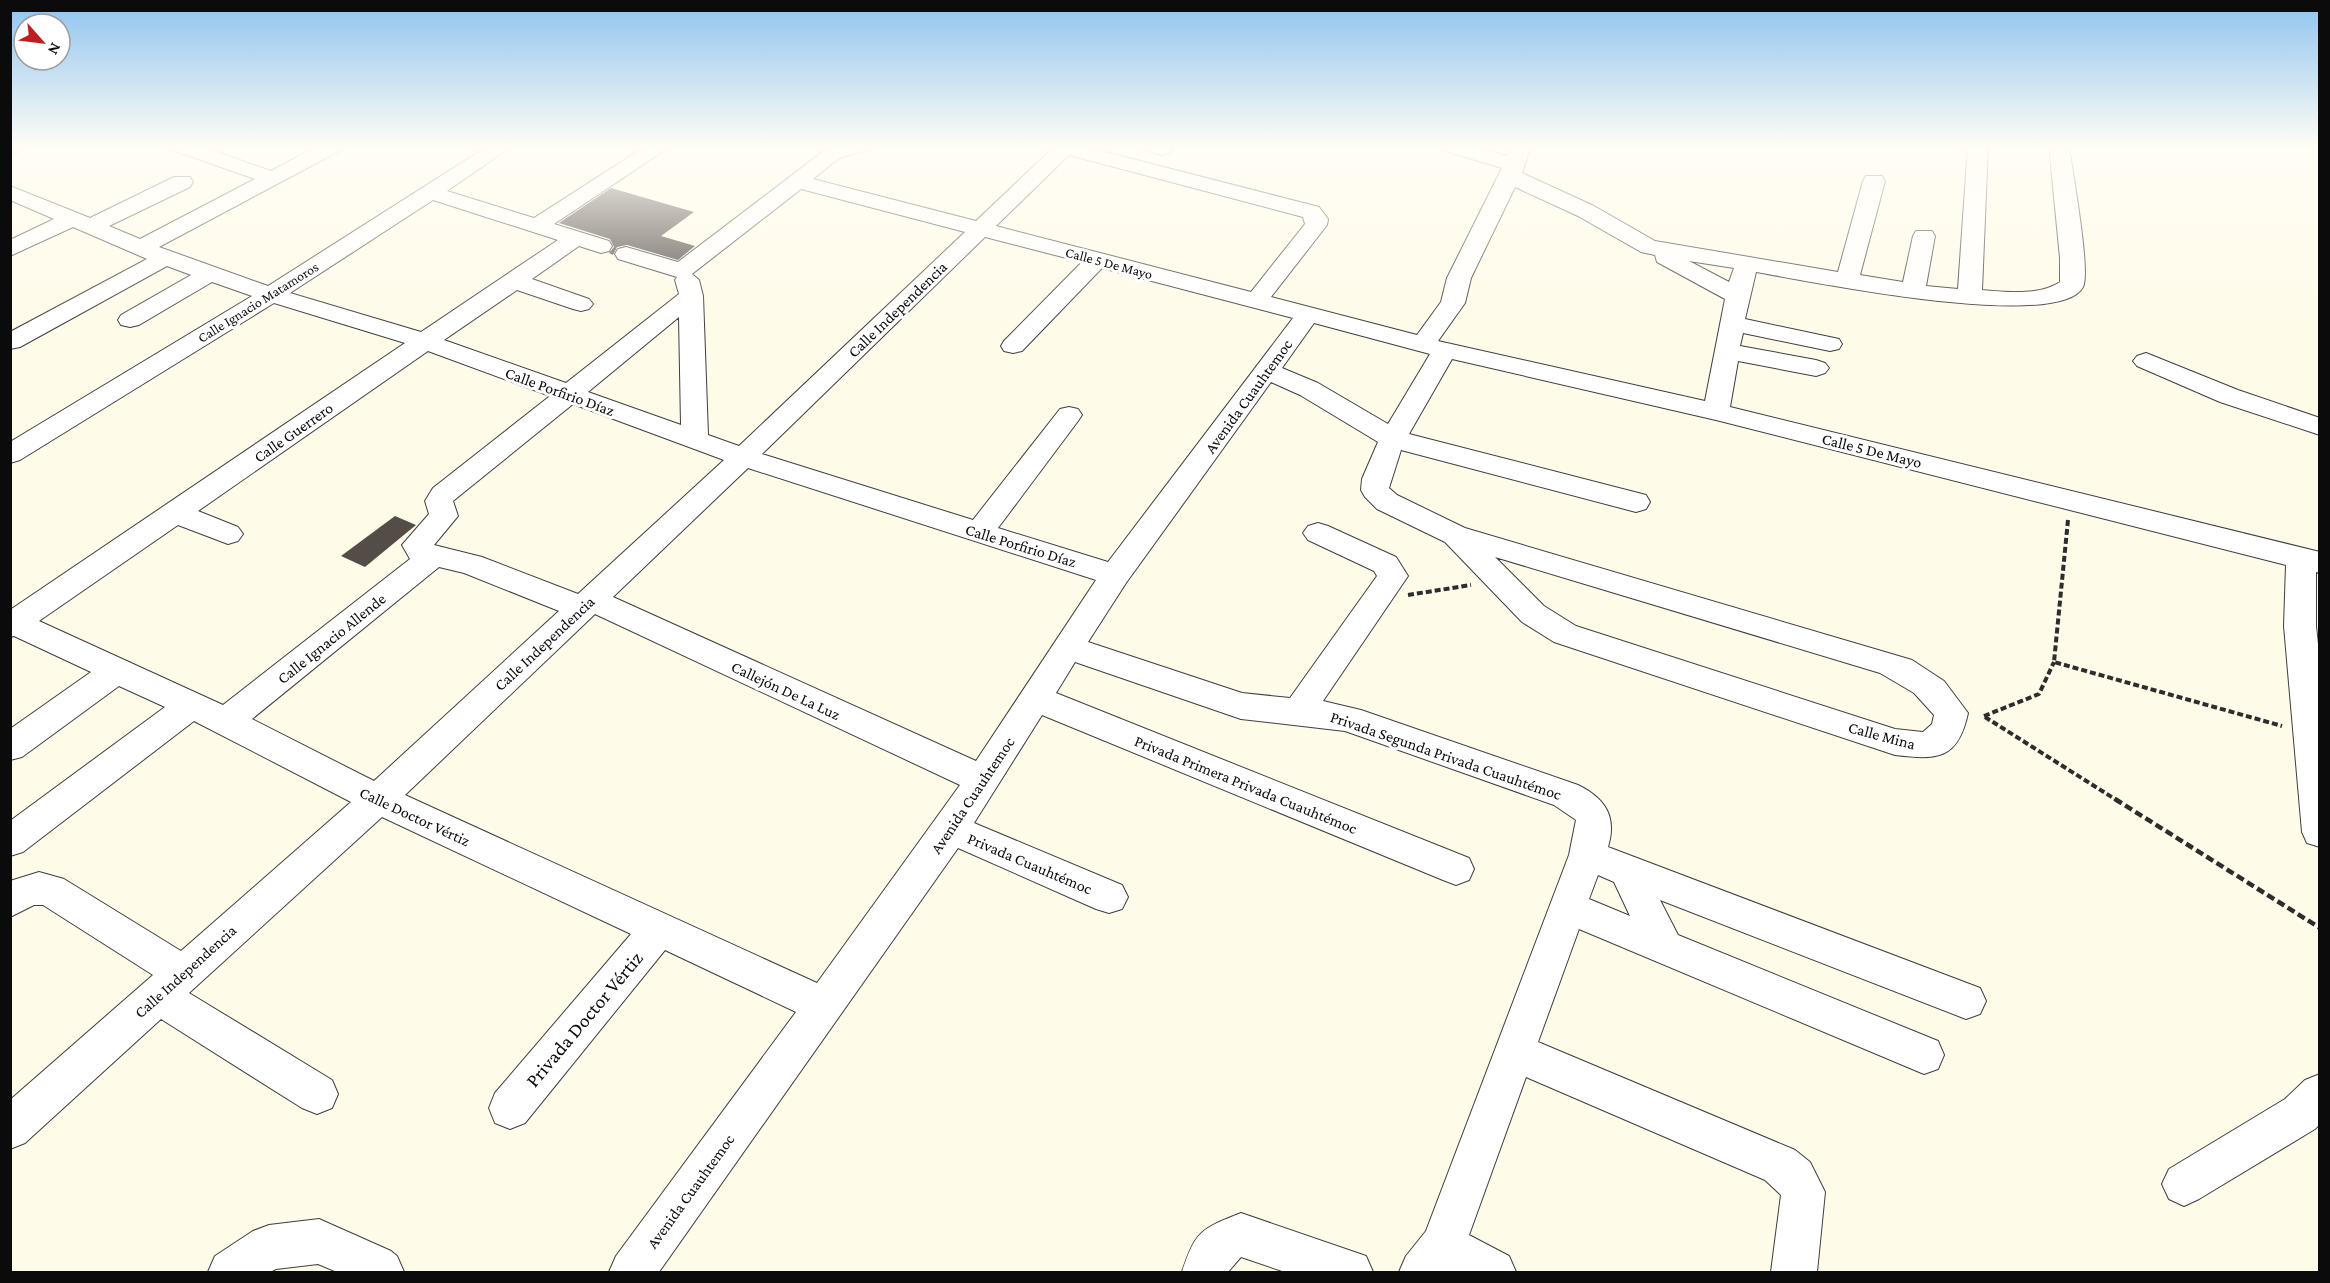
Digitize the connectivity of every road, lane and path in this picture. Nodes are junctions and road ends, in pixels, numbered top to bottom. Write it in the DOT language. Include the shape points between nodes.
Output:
graph roads {
  1 [pos="50,206"];
  2 [pos="110,206"];
  3 [pos="228,206"];
  4 [pos="412,206"];
  5 [pos="473,206"];
  6 [pos="567,206"];
  7 [pos="764,206"];
  8 [pos="894,206"];
  9 [pos="1004,206"];
  10 [pos="1294,206"];
  11 [pos="1494,206"];
  12 [pos="1578,206"];
  13 [pos="1867,206"];
  14 [pos="1974,206"];
  15 [pos="2066,206"];
  16 [pos="79,216"];
  17 [pos="536,226"];
  18 [pos="981,228"];
  19 [pos="1924,236"];
  20 [pos="1649,247"];
  21 [pos="10,249"];
  22 [pos="153,253"];
  23 [pos="626,254"];
  24 [pos="1097,260"];
  25 [pos="1747,263"];
  26 [pos="682,271"];
  27 [pos="210,274"];
  28 [pos="1848,278"];
  29 [pos="512,280"];
  30 [pos="62,290"];
  31 [pos="1913,290"];
  32 [pos="271,295"];
  33 [pos="691,296"];
  34 [pos="1737,296"];
  35 [pos="1970,297"];
  36 [pos="1256,302"];
  37 [pos="581,304"];
  38 [pos="1308,315"];
  39 [pos="130,320"];
  40 [pos="1731,322"];
  41 [pos="11,330"];
  42 [pos="424,341"];
  43 [pos="1830,344"];
  44 [pos="1013,346"];
  45 [pos="1434,347"];
  46 [pos="1726,351"];
  47 [pos="2146,361"];
  48 [pos="1816,368"];
  49 [pos="1268,371"];
  50 [pos="567,394"];
  51 [pos="1716,412"];
  52 [pos="1069,415"];
  53 [pos="2319,427"];
  54 [pos="695,439"];
  55 [pos="1393,439"];
  56 [pos="10,454"];
  57 [pos="743,457"];
  58 [pos="2070,499"];
  59 [pos="1636,502"];
  60 [pos="175,513"];
  61 [pos="979,532"];
  62 [pos="1318,533"];
  63 [pos="228,534"];
  64 [pos="1455,535"];
  65 [pos="435,555"];
  66 [pos="2310,561"];
  67 [pos="1115,575"];
  68 [pos="1496,575"];
  69 [pos="1378,600"];
  70 [pos="585,603"];
  71 [pos="12,623"];
  72 [pos="1069,648"];
  73 [pos="2054,662"];
  74 [pos="116,671"];
  75 [pos="1036,699"];
  76 [pos="190,706"];
  77 [pos="1297,713"];
  78 [pos="1951,713"];
  79 [pos="1985,717"];
  80 [pos="226,721"];
  81 [pos="2309,734"];
  82 [pos="10,747"];
  83 [pos="983,780"];
  84 [pos="378,799"];
  85 [pos="951,829"];
  86 [pos="2319,832"];
  87 [pos="10,841"];
  88 [pos="1587,855"];
  89 [pos="1456,868"];
  90 [pos="1628,870"];
  91 [pos="1109,897"];
  92 [pos="10,900"];
  93 [pos="1567,907"];
  94 [pos="2319,928"];
  95 [pos="658,930"];
  96 [pos="1664,947"];
  97 [pos="170,984"];
  98 [pos="1966,1002"];
  99 [pos="822,1005"];
  100 [pos="1515,1052"];
  101 [pos="1924,1055"];
  102 [pos="317,1094"];
  103 [pos="510,1108"];
  104 [pos="2313,1109"];
  105 [pos="10,1128"];
  106 [pos="2184,1184"];
  107 [pos="1433,1259"];
  108 [pos="231,1272"];
  109 [pos="381,1272"];
  110 [pos="632,1272"];
  111 [pos="1205,1272"];
  112 [pos="1350,1272"];
  113 [pos="1493,1272"];
  114 [pos="1794,1272"];
  1 -- 16 [label="street, Calle Porfirio Díaz"];
  2 -- 16 [label="street"];
  3 -- 22 [label="street"];
  4 -- 32 [label="street, Calle Ignacio Matamoros"];
  5 -- 17 [label="street"];
  6 -- 17 [label="street"];
  7 -- 26 [label="street"];
  8 -- 18 [label="street, Calle 5 De Mayo"];
  9 -- 18 [label="street, Calle Independencia"];
  10 -- 36 [label="street" via="1315,216 1316,225"];
  11 -- 45 [label="street" via="1460,278"];
  12 -- 20 [label="street"];
  13 -- 28 [label="street"];
  14 -- 35 [label="street"];
  15 -- 35 [label="street" via="2072,285 2065,292 2040,297"];
  16 -- 21 [label="street"];
  16 -- 22 [label="street, Calle Porfirio Díaz"];
  17 -- 29 [label="street, Calle Guerrero" via="588,242"];
  18 -- 24 [label="street, Calle 5 De Mayo"];
  18 -- 57 [label="street, Calle Independencia"];
  19 -- 31 [label="street"];
  20 -- 25 [label="street"];
  20 -- 34 [label="street"];
  22 -- 27 [label="street, Calle Porfirio Díaz"];
  22 -- 41 [label="street"];
  23 -- 26 [label="street"];
  24 -- 36 [label="street, Calle 5 De Mayo"];
  24 -- 44 [label="street"];
  25 -- 28 [label="street"];
  25 -- 34 [label="street"];
  26 -- 33 [label="street"];
  27 -- 32 [label="street, Calle Porfirio Díaz"];
  27 -- 39 [label="street"];
  28 -- 31 [label="street"];
  29 -- 37 [label="street"];
  29 -- 42 [label="street, Calle Guerrero"];
  30 -- 41 [label="street"];
  31 -- 35 [label="street"];
  32 -- 42 [label="street, Calle Porfirio Díaz"];
  32 -- 56 [label="street, Calle Ignacio Matamoros"];
  33 -- 50 [label="street"];
  33 -- 54 [label="street"];
  34 -- 40 [label="street"];
  36 -- 38 [label="street, Calle 5 De Mayo"];
  38 -- 45 [label="street, Calle 5 De Mayo"];
  38 -- 49 [label="street, Avenida Cuauhtemoc"];
  40 -- 43 [label="street"];
  40 -- 46 [label="street"];
  42 -- 50 [label="street, Calle Porfirio Díaz"];
  42 -- 60 [label="street, Calle Guerrero"];
  45 -- 51 [label="street, Calle 5 De Mayo"];
  45 -- 55 [label="street"];
  46 -- 48 [label="street"];
  46 -- 51 [label="street"];
  47 -- 53 [label="street" via="2229,396"];
  49 -- 55 [label="street" via="1309,389"];
  49 -- 67 [label="street, Avenida Cuauhtemoc"];
  50 -- 54 [label="street, Calle Porfirio Díaz"];
  50 -- 65 [label="street" via="443,495 439,501 444,516 416,549"];
  51 -- 58 [label="street, Calle 5 De Mayo"];
  52 -- 61 [label="street"];
  54 -- 57 [label="street, Calle Porfirio Díaz"];
  55 -- 59 [label="street"];
  55 -- 64 [label="street, Calle Mina" via="1374,486 1387,502"];
  57 -- 61 [label="street, Calle Porfirio Díaz"];
  57 -- 70 [label="street, Calle Independencia"];
  58 -- 66 [label="street, Calle 5 De Mayo"];
  58 -- 73 [label="path"];
  60 -- 63 [label="street"];
  60 -- 71 [label="street, Calle Guerrero"];
  61 -- 67 [label="street, Calle Porfirio Díaz"];
  62 -- 69 [label="street" via="1391,570 1391,582"];
  64 -- 68 [label="street, Calle Mina"];
  64 -- 78 [label="street, Calle Mina" via="1892,664 1936,692"];
  65 -- 70 [label="street, Callejón De La Luz"];
  65 -- 80 [label="street, Calle Ignacio Allende"];
  66 -- 81 [label="street" via="2300,626"];
  67 -- 72 [label="street, Avenida Cuauhtemoc"];
  68 -- 69 [label="path" via="1456,591"];
  68 -- 78 [label="street, Calle Mina" via="1533,614 1565,634 1895,742 1929,746 1947,731"];
  69 -- 77 [label="street"];
  70 -- 83 [label="street, Callejón De La Luz"];
  70 -- 84 [label="street, Calle Independencia"];
  71 -- 74 [label="street, Calle Doctor Vértiz"];
  72 -- 75 [label="street, Avenida Cuauhtemoc"];
  72 -- 77 [label="street, Privada Segunda Privada Cuauhtémoc" via="1232,703"];
  73 -- 79 [label="path" via="2039,694"];
  73 -- 81 [label="path"];
  74 -- 76 [label="street, Calle Doctor Vértiz"];
  74 -- 82 [label="street"];
  75 -- 83 [label="street, Avenida Cuauhtemoc"];
  75 -- 89 [label="street, Privada Primera Privada Cuauhtémoc"];
  76 -- 80 [label="street, Calle Doctor Vértiz"];
  76 -- 87 [label="street"];
  77 -- 88 [label="street, Privada Segunda Privada Cuauhtémoc" via="1349,719 1581,802 1594,816 1596,826"];
  78 -- 79 [label="path"];
  79 -- 94 [label="path"];
  80 -- 84 [label="street, Calle Doctor Vértiz"];
  81 -- 86 [label="street"];
  83 -- 85 [label="street, Avenida Cuauhtemoc"];
  84 -- 95 [label="street, Calle Doctor Vértiz"];
  84 -- 97 [label="street, Calle Independencia"];
  85 -- 91 [label="street, Privada Cuauhtémoc"];
  85 -- 99 [label="street, Avenida Cuauhtemoc"];
  88 -- 90 [label="street"];
  88 -- 93 [label="street"];
  90 -- 96 [label="street"];
  90 -- 98 [label="street"];
  92 -- 97 [label="street" via="37,887 51,890"];
  93 -- 96 [label="street"];
  93 -- 100 [label="street"];
  95 -- 99 [label="street, Calle Doctor Vértiz"];
  95 -- 103 [label="street, Privada Doctor Vértiz"];
  96 -- 101 [label="street"];
  97 -- 102 [label="street"];
  97 -- 105 [label="street, Calle Independencia"];
  99 -- 110 [label="street, Avenida Cuauhtemoc"];
  100 -- 107 [label="street"];
  100 -- 114 [label="street" via="1780,1165 1795,1176 1803,1192"];
  104 -- 106 [label="street"];
  107 -- 113 [label="street"];
  108 -- 109 [label="street" via="269,1247 319,1240"];
  111 -- 112 [label="street" via="1221,1243 1241,1235"];
}
